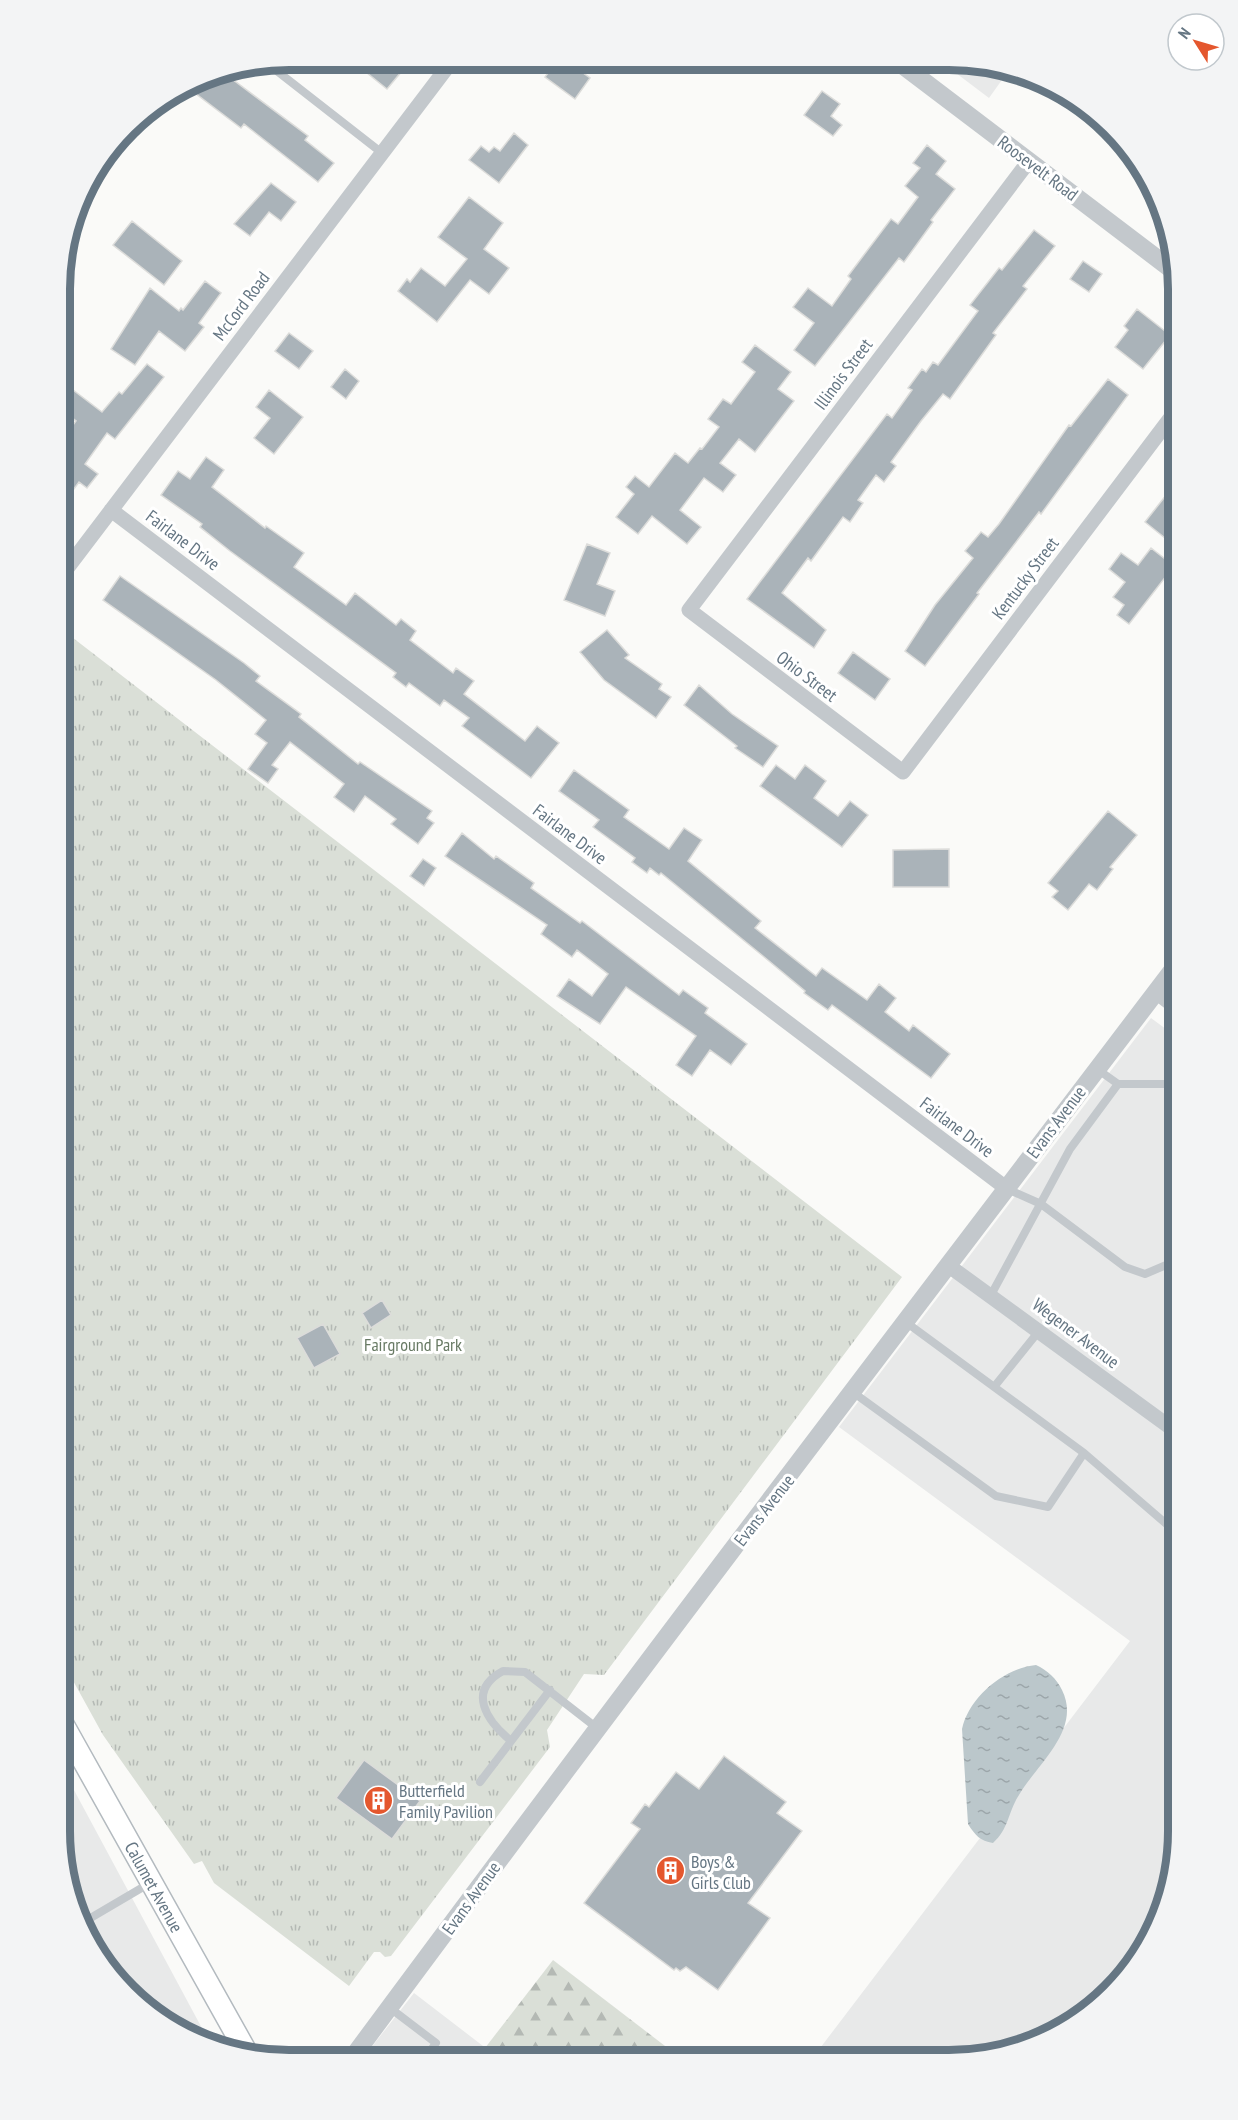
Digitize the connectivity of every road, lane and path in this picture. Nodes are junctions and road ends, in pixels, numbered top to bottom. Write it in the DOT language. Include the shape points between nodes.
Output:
graph roads {
  1 [pos="445,70"];
  2 [pos="909,70"];
  3 [pos="277,71"];
  4 [pos="382,153"];
  5 [pos="1029,161"];
  6 [pos="1166,265"];
  7 [pos="1168,421"];
  8 [pos="111,510"];
  9 [pos="70,564"];
  10 [pos="688,610"];
  11 [pos="903,772"];
  12 [pos="1168,976"];
  13 [pos="1156,992"];
  14 [pos="1168,1001"];
  15 [pos="1097,1068"];
  16 [pos="1118,1084"];
  17 [pos="1168,1084"];
  18 [pos="1006,1188"];
  19 [pos="1041,1204"];
  20 [pos="1168,1264"];
  21 [pos="949,1266"];
  22 [pos="991,1295"];
  23 [pos="907,1323"];
  24 [pos="1039,1331"];
  25 [pos="994,1387"];
  26 [pos="854,1393"];
  27 [pos="1168,1426"];
  28 [pos="1084,1453"];
  29 [pos="1168,1525"];
  30 [pos="550,1690"];
  31 [pos="597,1728"];
  32 [pos="70,1738"];
  33 [pos="512,1741"];
  34 [pos="76,1749"];
  35 [pos="70,1757"];
  36 [pos="480,1782"];
  37 [pos="152,1882"];
  38 [pos="89,1919"];
  39 [pos="390,2008"];
  40 [pos="242,2044"];
  41 [pos="358,2050"];
  42 [pos="430,2050"];
  1 -- 4 [label="street, McCord Road"];
  2 -- 5 [label="street, Roosevelt Road"];
  3 -- 4 [label="lane"];
  4 -- 8 [label="street, McCord Road"];
  5 -- 6 [label="street, Roosevelt Road"];
  5 -- 10 [label="street, Illinois Street"];
  7 -- 11 [label="street, Kentucky Street"];
  8 -- 9 [label="street, McCord Road"];
  8 -- 18 [label="street, Fairlane Drive"];
  10 -- 11 [label="street, Ohio Street"];
  12 -- 13 [label="street, Evans Avenue"];
  13 -- 14 [label="street"];
  13 -- 15 [label="street, Evans Avenue"];
  15 -- 16 [label="lane"];
  15 -- 18 [label="street, Evans Avenue"];
  16 -- 17 [label="lane"];
  16 -- 19 [label="lane" via="1070,1149"];
  18 -- 19 [label="lane"];
  18 -- 21 [label="street, Evans Avenue"];
  19 -- 20 [label="lane" via="1125,1267 1145,1274"];
  19 -- 22 [label="lane"];
  21 -- 22 [label="street, Wegener Avenue"];
  21 -- 23 [label="street, Evans Avenue"];
  22 -- 24 [label="street, Wegener Avenue"];
  23 -- 25 [label="lane"];
  23 -- 26 [label="street, Evans Avenue"];
  24 -- 25 [label="lane"];
  24 -- 27 [label="street, Wegener Avenue"];
  25 -- 28 [label="lane"];
  26 -- 28 [label="lane" via="996,1496 1048,1507"];
  26 -- 31 [label="street, Evans Avenue"];
  28 -- 29 [label="lane"];
  30 -- 31 [label="lane"];
  30 -- 33 [label="lane"];
  30 -- 33 [label="lane" via="525,1672 513,1670 503,1671 488,1683 484,1706 488,1717"];
  31 -- 39 [label="street, Evans Avenue"];
  32 -- 34 [label="main road, Calumet Avenue"];
  33 -- 36 [label="lane"];
  34 -- 35 [label="street"];
  34 -- 37 [label="main road, Calumet Avenue"];
  37 -- 38 [label="lane"];
  37 -- 40 [label="main road, Calumet Avenue"];
  39 -- 41 [label="street, Evans Avenue"];
  39 -- 42 [label="lane" via="436,2043"];
}
